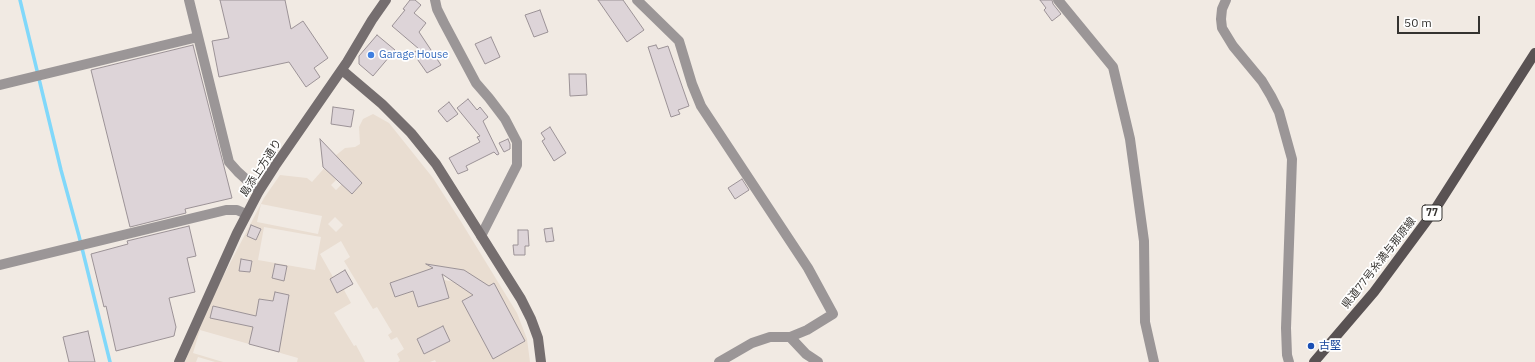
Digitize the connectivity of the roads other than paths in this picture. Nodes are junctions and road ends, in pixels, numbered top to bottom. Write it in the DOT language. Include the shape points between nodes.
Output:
graph roads {
  1 [pos="189,0"];
  2 [pos="386,0"];
  3 [pos="436,0"];
  4 [pos="637,0"];
  5 [pos="1058,0"];
  6 [pos="1226,0"];
  7 [pos="198,37"];
  8 [pos="1534,57"];
  9 [pos="342,70"];
  10 [pos="0,85"];
  11 [pos="259,191"];
  12 [pos="246,214"];
  13 [pos="481,236"];
  14 [pos="0,265"];
  15 [pos="790,336"];
  16 [pos="179,362"];
  17 [pos="541,362"];
  18 [pos="719,362"];
  19 [pos="818,362"];
  20 [pos="1154,362"];
  21 [pos="1289,362"];
  22 [pos="1314,362"];
  1 -- 7 [label="street"];
  2 -- 9 [label="street, 島添上方通り"];
  3 -- 13 [label="street" via="437,9 472,77 505,120 516,142 517,165"];
  4 -- 15 [label="street" via="679,41 701,106 808,268 833,314 807,330"];
  5 -- 20 [label="street" via="1114,67 1132,147 1144,241 1146,322"];
  6 -- 21 [label="street" via="1222,28 1271,96 1279,112 1292,159 1286,328"];
  7 -- 10 [label="street"];
  7 -- 11 [label="street" via="229,162"];
  8 -- 22 [label="main road, 県道77号糸満与那原線 / 77" via="1434,212 1374,292"];
  9 -- 11 [label="street, 島添上方通り"];
  9 -- 13 [label="street" via="411,133 436,164"];
  11 -- 12 [label="street, 島添上方通り"];
  12 -- 14 [label="street" via="237,210 226,210"];
  12 -- 16 [label="street, 島添上方通り"];
  13 -- 17 [label="street" via="531,319 538,338"];
  15 -- 18 [label="street" via="770,337 752,343"];
  15 -- 19 [label="street" via="806,354"];
}
